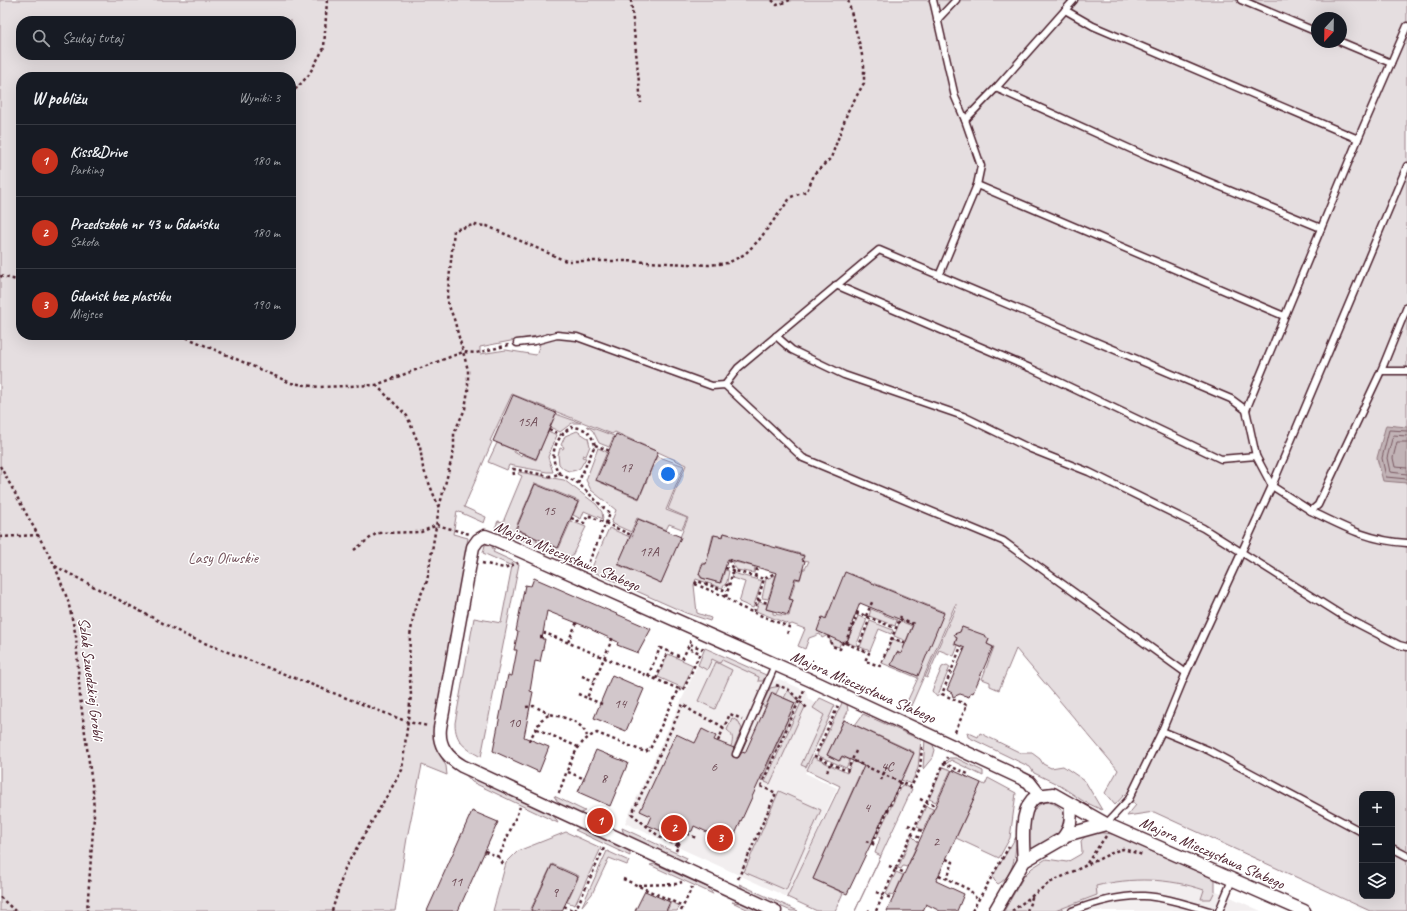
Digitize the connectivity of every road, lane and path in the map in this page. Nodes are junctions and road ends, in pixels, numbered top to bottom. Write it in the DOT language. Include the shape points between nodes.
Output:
graph roads {
  1 [pos="327,0"];
  2 [pos="631,0"];
  3 [pos="772,0"];
  4 [pos="790,0"];
  5 [pos="848,0"];
  6 [pos="933,0"];
  7 [pos="956,0"];
  8 [pos="1074,0"];
  9 [pos="1241,0"];
  10 [pos="1065,10"];
  11 [pos="937,20"];
  12 [pos="1407,26"];
  13 [pos="1311,29"];
  14 [pos="1347,44"];
  15 [pos="1391,62"];
  16 [pos="996,88"];
  17 [pos="296,89"];
  18 [pos="641,103"];
  19 [pos="965,120"];
  20 [pos="1358,139"];
  21 [pos="1407,166"];
  22 [pos="977,185"];
  23 [pos="1321,228"];
  24 [pos="0,276"];
  25 [pos="939,276"];
  26 [pos="16,279"];
  27 [pos="836,285"];
  28 [pos="1407,307"];
  29 [pos="1284,316"];
  30 [pos="776,336"];
  31 [pos="192,340"];
  32 [pos="517,343"];
  33 [pos="463,352"];
  34 [pos="1381,370"];
  35 [pos="1407,371"];
  36 [pos="376,385"];
  37 [pos="725,385"];
  38 [pos="1246,410"];
  39 [pos="549,429"];
  40 [pos="561,435"];
  41 [pos="594,444"];
  42 [pos="610,451"];
  43 [pos="1256,456"];
  44 [pos="0,466"];
  45 [pos="560,474"];
  46 [pos="514,475"];
  47 [pos="578,483"];
  48 [pos="1272,486"];
  49 [pos="439,508"];
  50 [pos="1311,511"];
  51 [pos="571,518"];
  52 [pos="606,523"];
  53 [pos="437,525"];
  54 [pos="38,535"];
  55 [pos="633,536"];
  56 [pos="0,537"];
  57 [pos="478,540"];
  58 [pos="1407,544"];
  59 [pos="354,550"];
  60 [pos="1243,553"];
  61 [pos="729,560"];
  62 [pos="520,562"];
  63 [pos="482,563"];
  64 [pos="54,566"];
  65 [pos="725,568"];
  66 [pos="757,568"];
  67 [pos="586,570"];
  68 [pos="733,571"];
  69 [pos="776,573"];
  70 [pos="755,577"];
  71 [pos="764,579"];
  72 [pos="729,584"];
  73 [pos="726,597"];
  74 [pos="758,600"];
  75 [pos="873,600"];
  76 [pos="768,603"];
  77 [pos="754,612"];
  78 [pos="866,616"];
  79 [pos="870,618"];
  80 [pos="576,622"];
  81 [pos="913,622"];
  82 [pos="848,624"];
  83 [pos="852,626"];
  84 [pos="895,628"];
  85 [pos="540,636"];
  86 [pos="787,636"];
  87 [pos="828,636"];
  88 [pos="613,637"];
  89 [pos="891,638"];
  90 [pos="568,642"];
  91 [pos="845,643"];
  92 [pos="906,643"];
  93 [pos="704,646"];
  94 [pos="1407,647"];
  95 [pos="688,648"];
  96 [pos="858,648"];
  97 [pos="964,650"];
  98 [pos="668,652"];
  99 [pos="604,657"];
  100 [pos="775,665"];
  101 [pos="1186,673"];
  102 [pos="582,676"];
  103 [pos="648,676"];
  104 [pos="656,679"];
  105 [pos="594,681"];
  106 [pos="784,687"];
  107 [pos="805,688"];
  108 [pos="679,689"];
  109 [pos="578,694"];
  110 [pos="954,694"];
  111 [pos="587,698"];
  112 [pos="952,698"];
  113 [pos="800,701"];
  114 [pos="834,702"];
  115 [pos="602,704"];
  116 [pos="526,707"];
  117 [pos="808,709"];
  118 [pos="550,714"];
  119 [pos="408,722"];
  120 [pos="749,723"];
  121 [pos="440,728"];
  122 [pos="724,728"];
  123 [pos="537,729"];
  124 [pos="1162,731"];
  125 [pos="956,732"];
  126 [pos="587,736"];
  127 [pos="923,738"];
  128 [pos="529,741"];
  129 [pos="718,742"];
  130 [pos="578,747"];
  131 [pos="856,751"];
  132 [pos="736,754"];
  133 [pos="951,755"];
  134 [pos="852,760"];
  135 [pos="943,763"];
  136 [pos="830,764"];
  137 [pos="887,766"];
  138 [pos="568,772"];
  139 [pos="827,772"];
  140 [pos="883,774"];
  141 [pos="966,777"];
  142 [pos="585,779"];
  143 [pos="880,780"];
  144 [pos="901,782"];
  145 [pos="558,795"];
  146 [pos="1040,796"];
  147 [pos="920,799"];
  148 [pos="926,802"];
  149 [pos="1070,805"];
  150 [pos="935,806"];
  151 [pos="520,807"];
  152 [pos="908,825"];
  153 [pos="1108,825"];
  154 [pos="914,828"];
  155 [pos="1359,830"];
  156 [pos="924,832"];
  157 [pos="911,834"];
  158 [pos="1066,835"];
  159 [pos="683,836"];
  160 [pos="696,838"];
  161 [pos="920,838"];
  162 [pos="866,841"];
  163 [pos="1012,842"];
  164 [pos="872,844"];
  165 [pos="679,845"];
  166 [pos="875,845"];
  167 [pos="605,846"];
  168 [pos="1395,850"];
  169 [pos="485,851"];
  170 [pos="676,851"];
  171 [pos="1407,856"];
  172 [pos="499,857"];
  173 [pos="1147,857"];
  174 [pos="946,859"];
  175 [pos="1024,861"];
  176 [pos="1087,863"];
  177 [pos="503,864"];
  178 [pos="889,866"];
  179 [pos="895,869"];
  180 [pos="905,873"];
  181 [pos="939,875"];
  182 [pos="623,878"];
  183 [pos="738,879"];
  184 [pos="946,879"];
  185 [pos="1232,880"];
  186 [pos="682,882"];
  187 [pos="638,885"];
  188 [pos="692,887"];
  189 [pos="876,892"];
  190 [pos="1033,894"];
  191 [pos="883,895"];
  192 [pos="0,897"];
  193 [pos="893,899"];
  194 [pos="978,901"];
  195 [pos="564,906"];
  196 [pos="683,906"];
  197 [pos="15,911"];
  198 [pos="87,911"];
  199 [pos="332,911"];
  200 [pos="575,911"];
  201 [pos="681,911"];
  202 [pos="775,911"];
  203 [pos="876,911"];
  204 [pos="972,911"];
  205 [pos="995,911"];
  206 [pos="1012,911"];
  207 [pos="1027,911"];
  208 [pos="1072,911"];
  209 [pos="1210,911"];
  210 [pos="1219,911"];
  211 [pos="1304,911"];
  1 -- 17 [label="path" via="324,48 308,76"];
  2 -- 18 [label="path"];
  3 -- 4 [label="path" via="777,5"];
  5 -- 33 [label="path" via="861,50 864,83 848,111 831,158 815,173 807,191 791,197 760,240 745,254 728,263 709,265 566,261 487,226 473,225 454,230 446,301"];
  6 -- 11 [label="lane"];
  7 -- 11 [label="lane"];
  8 -- 10 [label="lane"];
  9 -- 13 [label="lane"];
  10 -- 16 [label="lane"];
  10 -- 20 [label="lane" via="1093,26"];
  11 -- 19 [label="lane" via="955,97"];
  12 -- 15 [label="lane"];
  14 -- 15 [label="lane"];
  15 -- 20 [label="lane"];
  16 -- 19 [label="lane"];
  16 -- 23 [label="lane" via="1146,156"];
  19 -- 22 [label="lane" via="981,166"];
  20 -- 23 [label="lane"];
  21 -- 48 [label="lane"];
  22 -- 25 [label="lane"];
  22 -- 29 [label="lane"];
  23 -- 29 [label="lane"];
  24 -- 26 [label="path"];
  25 -- 27 [label="lane" via="879,250"];
  25 -- 38 [label="lane" via="1231,399"];
  27 -- 30 [label="lane"];
  27 -- 43 [label="lane" via="1030,368 1221,459"];
  28 -- 34 [label="lane"];
  29 -- 38 [label="lane"];
  30 -- 37 [label="lane" via="738,368"];
  30 -- 60 [label="lane" via="792,350 844,375 963,416 1031,449 1089,472 1203,528"];
  31 -- 36 [label="path" via="291,383 319,387"];
  32 -- 33 [label="path" via="476,353"];
  32 -- 37 [label="lane" via="557,335 577,337 712,386"];
  33 -- 36 [label="path"];
  33 -- 49 [label="path" via="468,370 468,390 465,409 454,433 454,450"];
  34 -- 35 [label="lane"];
  34 -- 50 [label="lane" via="1318,505"];
  36 -- 49 [label="path" via="407,416 420,447 423,468"];
  37 -- 101 [label="lane" via="803,458 1003,541"];
  38 -- 43 [label="lane"];
  39 -- 40 [label="path"];
  40 -- 41 [label="path" via="571,427 581,428 591,434"];
  40 -- 45 [label="path" via="553,459 553,465"];
  41 -- 42 [label="path"];
  41 -- 47 [label="path"];
  43 -- 48 [label="lane"];
  44 -- 54 [label="path, Szlak Szwedzkiej Grobli"];
  45 -- 46 [label="path" via="550,476 513,469"];
  45 -- 47 [label="path"];
  47 -- 52 [label="path" via="610,514"];
  48 -- 50 [label="lane"];
  48 -- 60 [label="lane"];
  49 -- 53 [label="path"];
  50 -- 58 [label="lane" via="1360,535"];
  51 -- 52 [label="path" via="584,523 588,515"];
  52 -- 55 [label="path"];
  52 -- 67 [label="path"];
  53 -- 57 [label="path" via="468,533"];
  53 -- 59 [label="path" via="421,532 377,533"];
  53 -- 119 [label="path" via="427,581 415,608 410,636 411,696"];
  54 -- 56 [label="path"];
  54 -- 64 [label="path, Szlak Szwedzkiej Grobli"];
  57 -- 100 [label="street, Majora Mieczysława Słabego" via="485,536 496,540"];
  57 -- 121 [label="street, Majora Mieczysława Słabego" via="473,547"];
  60 -- 94 [label="lane" via="1344,616"];
  60 -- 101 [label="lane"];
  61 -- 68 [label="path"];
  62 -- 63 [label="path" via="504,568"];
  64 -- 119 [label="path" via="189,637"];
  64 -- 198 [label="path, Szlak Szwedzkiej Grobli" via="68,601 76,636 80,697 93,791 94,817"];
  65 -- 68 [label="path"];
  66 -- 70 [label="path"];
  68 -- 70 [label="path"];
  68 -- 72 [label="path"];
  69 -- 71 [label="path"];
  70 -- 71 [label="path"];
  71 -- 74 [label="path"];
  72 -- 73 [label="path"];
  72 -- 73 [label="path" via="723,590 697,581 695,584"];
  73 -- 77 [label="path" via="740,607"];
  74 -- 76 [label="path"];
  74 -- 77 [label="path"];
  75 -- 78 [label="path"];
  77 -- 86 [label="path" via="789,627"];
  78 -- 79 [label="path"];
  78 -- 83 [label="path" via="857,612"];
  79 -- 84 [label="path"];
  79 -- 96 [label="path"];
  80 -- 90 [label="path"];
  81 -- 84 [label="path" via="912,624 901,618"];
  82 -- 83 [label="path"];
  83 -- 91 [label="path"];
  84 -- 89 [label="path"];
  85 -- 90 [label="path" via="544,637 545,633"];
  87 -- 91 [label="path" via="832,646 840,649 843,642"];
  88 -- 99 [label="path"];
  89 -- 92 [label="path"];
  89 -- 96 [label="path" via="880,666 865,661 869,653"];
  90 -- 99 [label="path"];
  91 -- 96 [label="path"];
  93 -- 95 [label="path" via="702,649 690,643"];
  95 -- 98 [label="path" via="683,658"];
  95 -- 108 [label="path" via="700,653 683,691"];
  97 -- 112 [label="path" via="960,649 942,694"];
  98 -- 103 [label="path" via="660,648"];
  98 -- 104 [label="path"];
  99 -- 103 [label="path"];
  99 -- 105 [label="path"];
  100 -- 120 [label="lane"];
  100 -- 146 [label="street, Majora Mieczysława Słabego" via="1021,778 1029,782"];
  101 -- 124 [label="lane"];
  102 -- 105 [label="path"];
  103 -- 104 [label="path"];
  104 -- 108 [label="path"];
  105 -- 111 [label="path"];
  106 -- 113 [label="path"];
  107 -- 113 [label="path"];
  108 -- 126 [label="path" via="650,749 645,752 596,733"];
  109 -- 111 [label="path"];
  110 -- 112 [label="path"];
  111 -- 115 [label="path"];
  112 -- 125 [label="path" via="967,705"];
  113 -- 117 [label="path"];
  113 -- 183 [label="path" via="759,785 776,793"];
  114 -- 136 [label="path" via="839,704 815,756"];
  116 -- 118 [label="path" via="534,706"];
  118 -- 123 [label="path" via="541,720"];
  118 -- 126 [label="path" via="567,718 579,725"];
  119 -- 121 [label="path"];
  119 -- 199 [label="path" via="402,770 345,868"];
  120 -- 122 [label="path" via="730,714"];
  120 -- 132 [label="lane"];
  121 -- 202 [label="street, Majora Mieczysława Słabego" via="440,742 445,752 462,766"];
  122 -- 129 [label="path"];
  122 -- 165 [label="path" via="683,704 632,814 661,838"];
  123 -- 128 [label="path"];
  123 -- 130 [label="path"];
  124 -- 153 [label="lane" via="1129,799"];
  124 -- 155 [label="lane" via="1208,750"];
  126 -- 130 [label="path"];
  127 -- 144 [label="path" via="920,769 911,787"];
  130 -- 138 [label="path"];
  131 -- 134 [label="path"];
  133 -- 135 [label="path"];
  134 -- 136 [label="path" via="847,771"];
  134 -- 140 [label="path"];
  135 -- 141 [label="path" via="968,774"];
  135 -- 148 [label="path"];
  136 -- 139 [label="path"];
  137 -- 140 [label="path"];
  138 -- 142 [label="path"];
  138 -- 145 [label="path"];
  140 -- 143 [label="path"];
  140 -- 144 [label="path"];
  144 -- 164 [label="path"];
  146 -- 149 [label="street, Majora Mieczysława Słabego" via="1053,794"];
  146 -- 175 [label="street" via="1032,800 1022,832"];
  147 -- 148 [label="path"];
  148 -- 150 [label="path"];
  148 -- 154 [label="path"];
  149 -- 153 [label="street, Majora Mieczysława Słabego"];
  149 -- 158 [label="street" via="1071,819"];
  151 -- 172 [label="path"];
  152 -- 154 [label="path"];
  153 -- 158 [label="street"];
  153 -- 176 [label="path" via="1104,840"];
  153 -- 185 [label="street, Majora Mieczysława Słabego"];
  154 -- 156 [label="path"];
  154 -- 157 [label="path"];
  157 -- 161 [label="path"];
  157 -- 179 [label="path"];
  158 -- 175 [label="street"];
  159 -- 160 [label="path" via="684,832"];
  159 -- 165 [label="path"];
  159 -- 165 [label="path" via="675,839 666,835 665,838"];
  162 -- 164 [label="path"];
  163 -- 194 [label="path"];
  164 -- 166 [label="path"];
  165 -- 170 [label="path"];
  167 -- 200 [label="path"];
  168 -- 171 [label="lane"];
  169 -- 172 [label="path"];
  172 -- 177 [label="path"];
  173 -- 176 [label="path" via="1123,849"];
  174 -- 184 [label="path" via="953,862"];
  175 -- 205 [label="street"];
  176 -- 190 [label="path"];
  178 -- 179 [label="path"];
  179 -- 180 [label="path"];
  179 -- 191 [label="path"];
  181 -- 184 [label="path"];
  182 -- 187 [label="path"];
  184 -- 194 [label="path" via="970,890"];
  185 -- 210 [label="lane"];
  185 -- 211 [label="street, Majora Mieczysława Słabego"];
  186 -- 187 [label="path"];
  187 -- 196 [label="path"];
  188 -- 196 [label="path"];
  189 -- 191 [label="path"];
  190 -- 206 [label="path"];
  190 -- 207 [label="path"];
  191 -- 193 [label="path"];
  191 -- 203 [label="path"];
  192 -- 197 [label="path"];
  194 -- 204 [label="path"];
  195 -- 200 [label="path"];
  196 -- 201 [label="path"];
  208 -- 209 [label="lane" via="1143,896 1175,901"];
}
